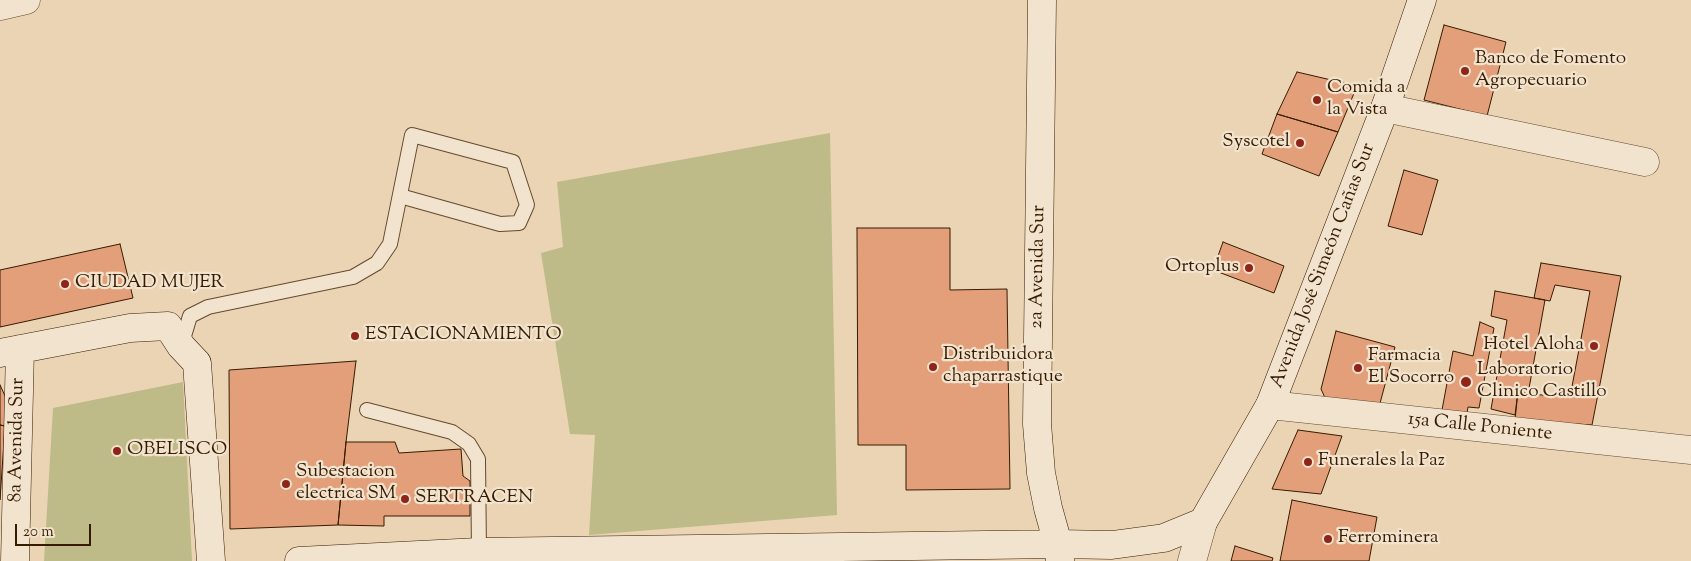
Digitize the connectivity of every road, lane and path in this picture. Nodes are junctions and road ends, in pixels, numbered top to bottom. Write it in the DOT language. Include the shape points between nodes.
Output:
graph roads {
  1 [pos="26,0"];
  2 [pos="1042,0"];
  3 [pos="1422,0"];
  4 [pos="0,6"];
  5 [pos="1385,108"];
  6 [pos="1645,162"];
  7 [pos="400,196"];
  8 [pos="182,346"];
  9 [pos="10,351"];
  10 [pos="1270,405"];
  11 [pos="367,410"];
  12 [pos="1691,450"];
  13 [pos="1203,522"];
  14 [pos="1059,552"];
  15 [pos="871,553"];
  16 [pos="479,557"];
  17 [pos="15,561"];
  18 [pos="211,561"];
  19 [pos="299,561"];
  20 [pos="1192,561"];
  1 -- 4 [label="street"];
  2 -- 14 [label="street, 2a Avenida Sur" via="1038,424 1041,473"];
  3 -- 5 [label="street, Avenida José Simeón Cañas Sur"];
  5 -- 6 [label="street"];
  5 -- 10 [label="street, Avenida José Simeón Cañas Sur"];
  7 -- 7 [label="lane" via="500,224 519,223 527,205 513,162 412,135"];
  7 -- 8 [label="lane" via="390,244 377,263 353,277 208,306 190,316"];
  8 -- 9 [label="street" via="168,326 130,328"];
  8 -- 18 [label="street" via="197,363"];
  9 -- 17 [label="street, 8a Avenida Sur"];
  10 -- 12 [label="street, 15a Calle Poniente"];
  10 -- 13 [label="street, Avenida José Simeón Cañas Sur"];
  11 -- 16 [label="lane" via="452,432 468,444 478,460"];
  13 -- 14 [label="street" via="1164,538"];
  13 -- 20 [label="street, Avenida José Simeón Cañas Sur"];
  14 -- 15 [label="street"];
  15 -- 16 [label="street"];
  16 -- 19 [label="street"];
}
